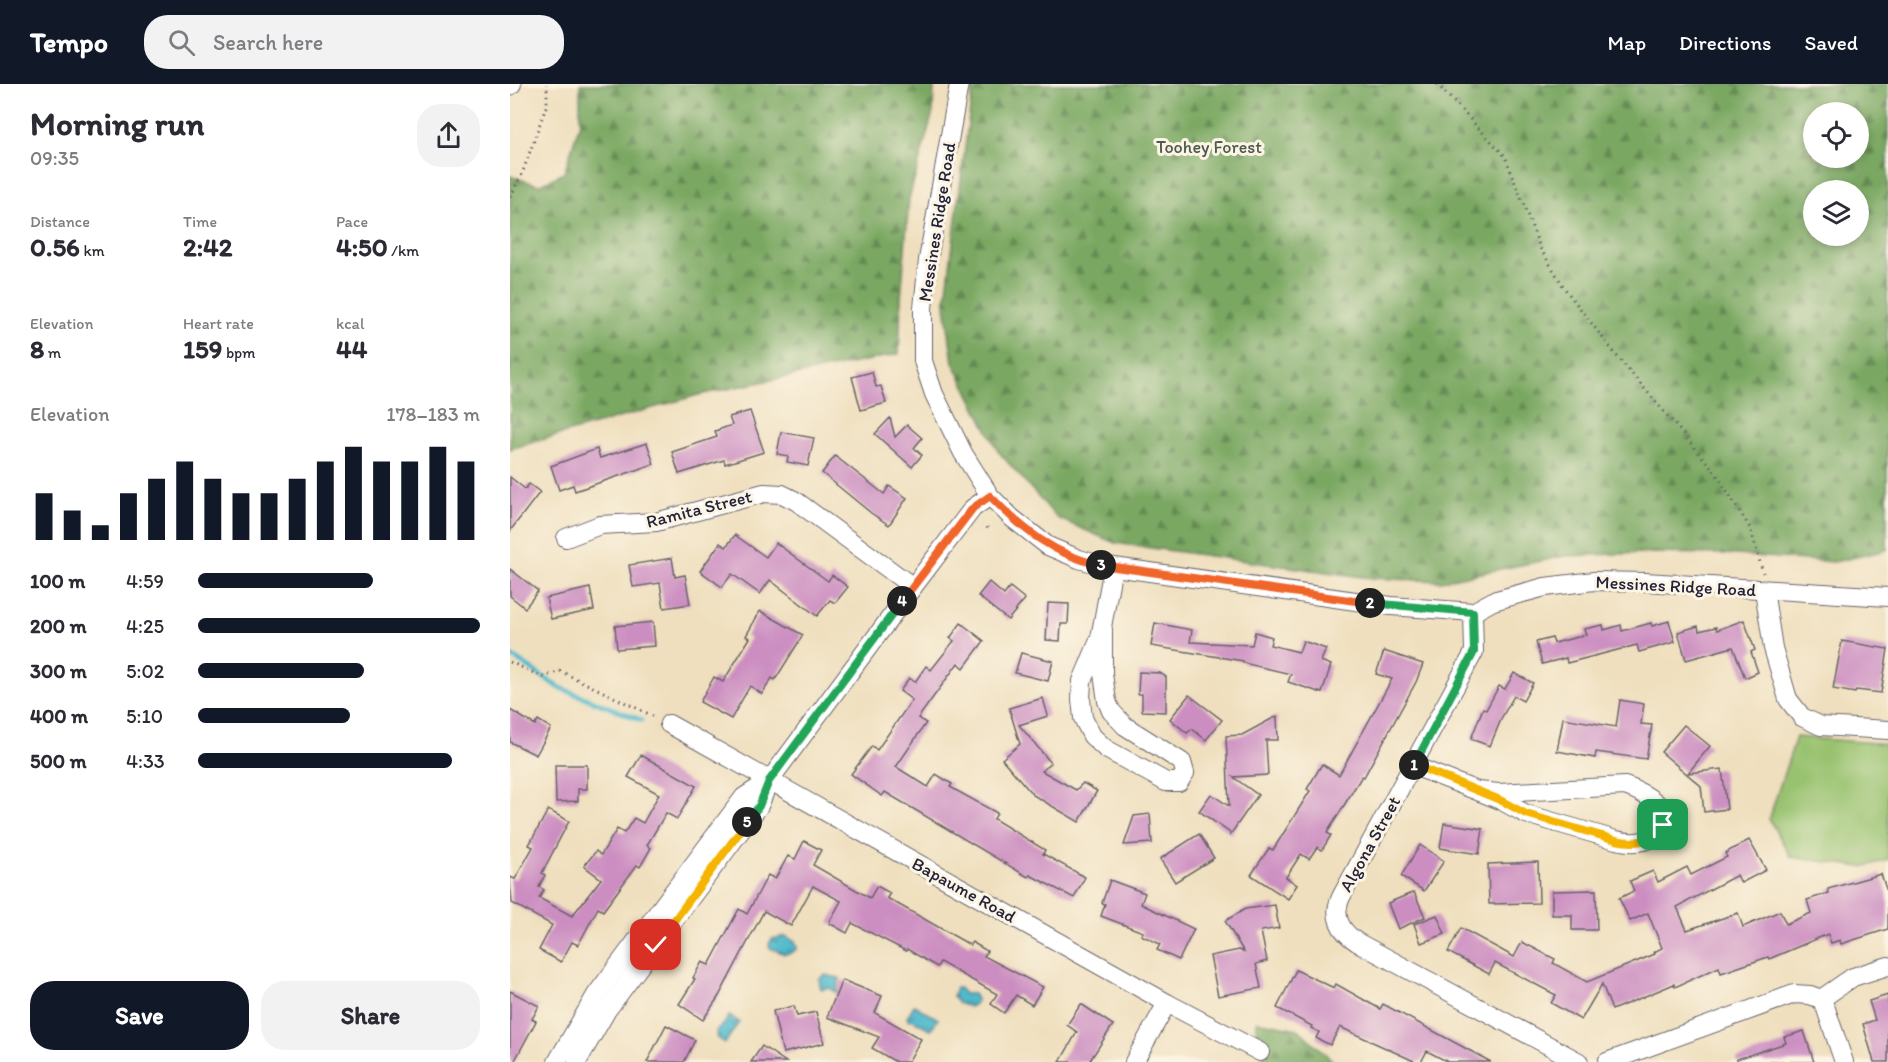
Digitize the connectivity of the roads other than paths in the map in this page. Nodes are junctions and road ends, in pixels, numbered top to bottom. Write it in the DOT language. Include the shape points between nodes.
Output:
graph roads {
  1 [pos="959,84"];
  2 [pos="990,496"];
  3 [pos="566,538"];
  4 [pos="1113,567"];
  5 [pos="913,587"];
  6 [pos="1764,590"];
  7 [pos="1888,597"];
  8 [pos="1473,612"];
  9 [pos="1103,629"];
  10 [pos="669,724"];
  11 [pos="1888,730"];
  12 [pos="1414,766"];
  13 [pos="769,781"];
  14 [pos="1478,791"];
  15 [pos="1888,966"];
  16 [pos="1821,999"];
  17 [pos="1167,1003"];
  18 [pos="1260,1052"];
  19 [pos="557,1062"];
  20 [pos="577,1062"];
  21 [pos="1134,1062"];
  22 [pos="1579,1062"];
  23 [pos="1607,1062"];
  24 [pos="1844,1062"];
  1 -- 2 [label="street, Messines Ridge Road" via="928,260 923,361 958,444"];
  2 -- 4 [label="street, Messines Ridge Road" via="1048,546"];
  2 -- 5 [label="street" via="973,508"];
  3 -- 5 [label="street, Ramita Street" via="600,525 656,522 758,494 776,494 796,501"];
  4 -- 8 [label="street, Messines Ridge Road" via="1391,606"];
  4 -- 9 [label="street"];
  5 -- 13 [label="street"];
  6 -- 7 [label="street, Messines Ridge Road"];
  6 -- 8 [label="street, Messines Ridge Road" via="1594,581 1535,590 1493,601"];
  6 -- 11 [label="street" via="1773,648 1788,699 1802,717 1821,726"];
  8 -- 12 [label="street, Algona Street" via="1474,652"];
  9 -- 9 [label="street" via="1103,675 1111,711 1125,726 1182,762 1185,773 1179,782 1169,783 1154,775 1106,748 1088,731 1082,712 1081,686"];
  10 -- 13 [label="street, Bapaume Road"];
  12 -- 14 [label="street"];
  12 -- 22 [label="street, Algona Street" via="1341,897 1336,913 1340,925 1357,942"];
  13 -- 17 [label="street, Bapaume Road"];
  13 -- 19 [label="street" via="744,797 596,995"];
  13 -- 20 [label="street" via="759,806 607,1010"];
  14 -- 14 [label="street" via="1624,786 1658,805 1664,822 1650,838 1623,842 1526,814"];
  15 -- 16 [label="street" via="1853,977"];
  16 -- 23 [label="street" via="1794,994"];
  16 -- 24 [label="street"];
  17 -- 18 [label="street, Bapaume Road"];
  17 -- 21 [label="street"];
}
